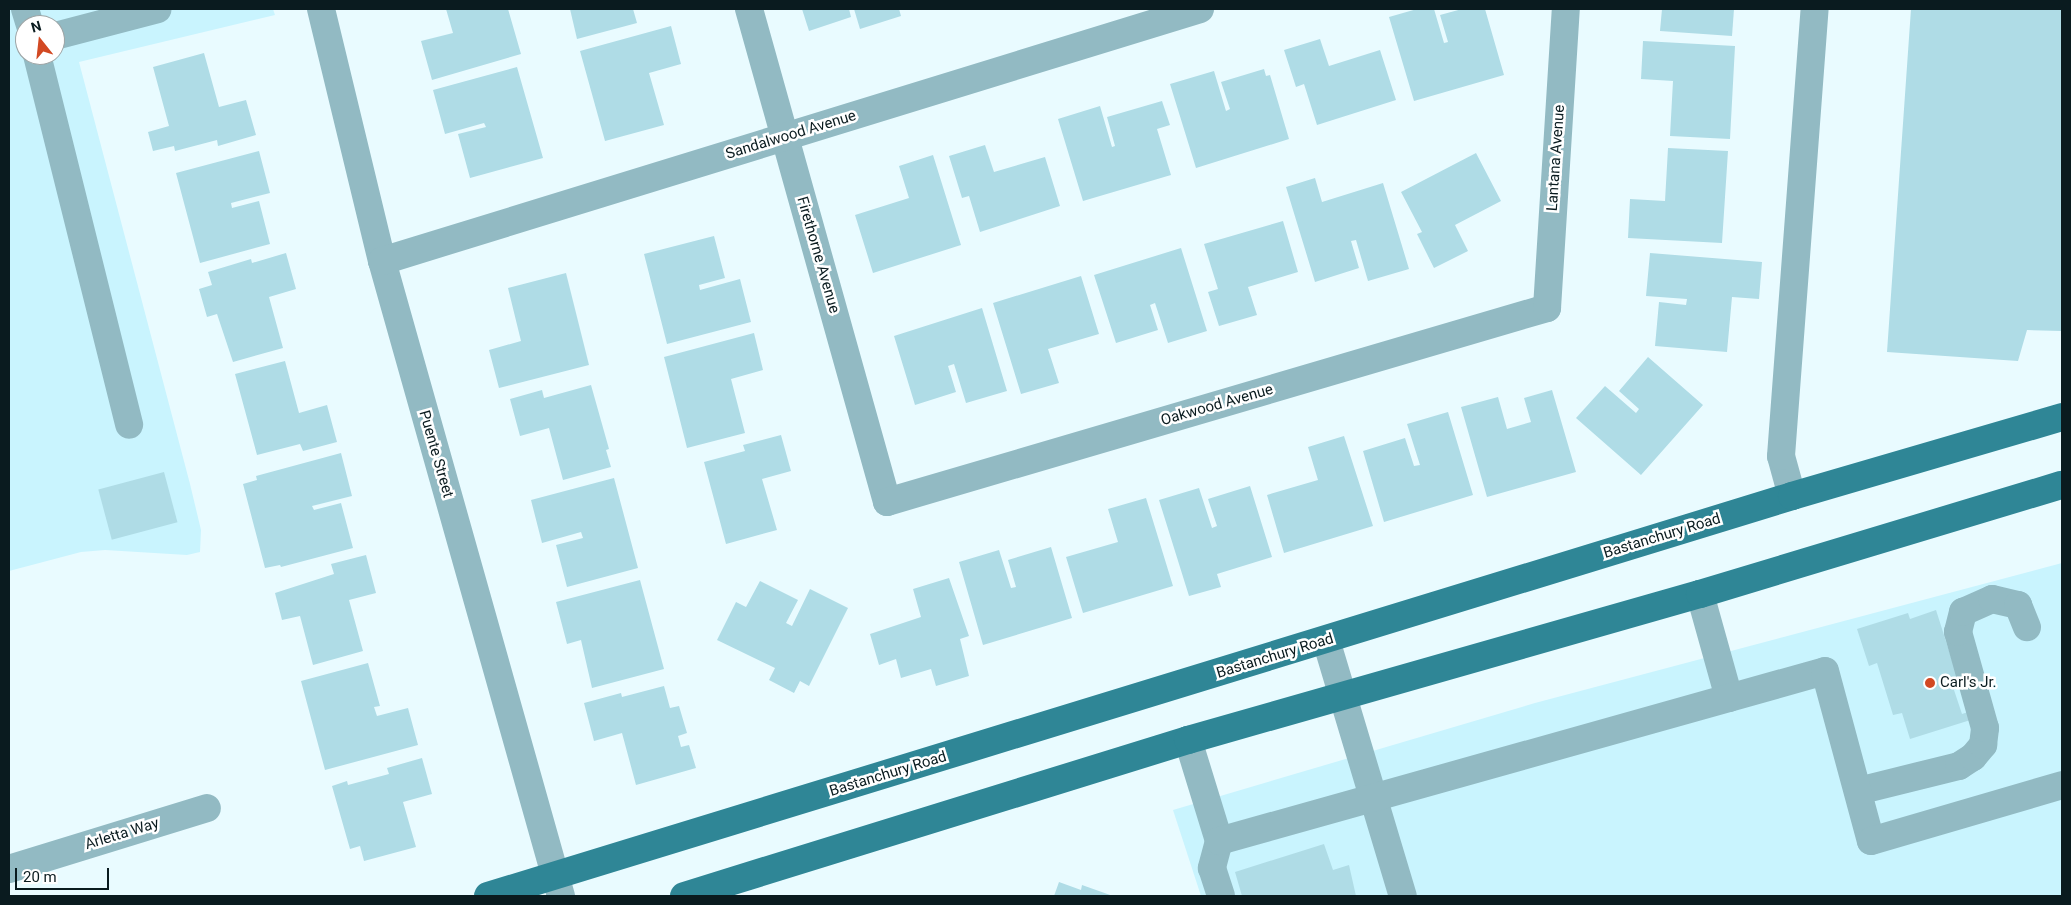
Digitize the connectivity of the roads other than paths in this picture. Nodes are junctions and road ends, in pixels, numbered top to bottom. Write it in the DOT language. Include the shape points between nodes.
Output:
graph roads {
  1 [pos="158,9"];
  2 [pos="321,9"];
  3 [pos="749,9"];
  4 [pos="1200,9"];
  5 [pos="1566,9"];
  6 [pos="1815,9"];
  7 [pos="65,33"];
  8 [pos="39,65"];
  9 [pos="785,137"];
  10 [pos="382,261"];
  11 [pos="1547,308"];
  12 [pos="2062,417"];
  13 [pos="129,425"];
  14 [pos="2062,485"];
  15 [pos="1792,496"];
  16 [pos="887,502"];
  17 [pos="1700,594"];
  18 [pos="2027,627"];
  19 [pos="1326,640"];
  20 [pos="1342,695"];
  21 [pos="1729,698"];
  22 [pos="1188,740"];
  23 [pos="2062,785"];
  24 [pos="1858,791"];
  25 [pos="1373,798"];
  26 [pos="207,808"];
  27 [pos="1219,841"];
  28 [pos="9,869"];
  29 [pos="558,886"];
  30 [pos="488,896"];
  31 [pos="684,896"];
  32 [pos="1221,896"];
  33 [pos="1403,896"];
  1 -- 7 [label="street"];
  2 -- 10 [label="street, Puente Street"];
  3 -- 9 [label="street, Firethorne Avenue"];
  4 -- 9 [label="street, Sandalwood Avenue"];
  5 -- 11 [label="street, Lantana Avenue"];
  6 -- 15 [label="street" via="1781,456"];
  8 -- 13 [label="street"];
  9 -- 10 [label="street, Sandalwood Avenue"];
  9 -- 16 [label="street, Firethorne Avenue"];
  10 -- 29 [label="street, Puente Street"];
  11 -- 16 [label="street, Oakwood Avenue"];
  12 -- 15 [label="main road, Bastanchury Road"];
  14 -- 17 [label="main road"];
  15 -- 19 [label="main road, Bastanchury Road"];
  17 -- 20 [label="main road"];
  17 -- 21 [label="street"];
  18 -- 24 [label="street" via="2018,605 1992,599 1963,612 1958,632 1985,728 1983,745 1974,757 1959,766"];
  19 -- 20 [label="street"];
  19 -- 29 [label="main road, Bastanchury Road"];
  20 -- 22 [label="main road"];
  20 -- 25 [label="street"];
  21 -- 24 [label="street" via="1825,671"];
  21 -- 25 [label="street"];
  22 -- 27 [label="street"];
  22 -- 31 [label="main road"];
  23 -- 24 [label="street" via="1871,841"];
  25 -- 27 [label="street"];
  25 -- 33 [label="street"];
  26 -- 28 [label="street, Arletta Way"];
  27 -- 32 [label="street" via="1212,868"];
  29 -- 30 [label="main road, Bastanchury Road"];
}
